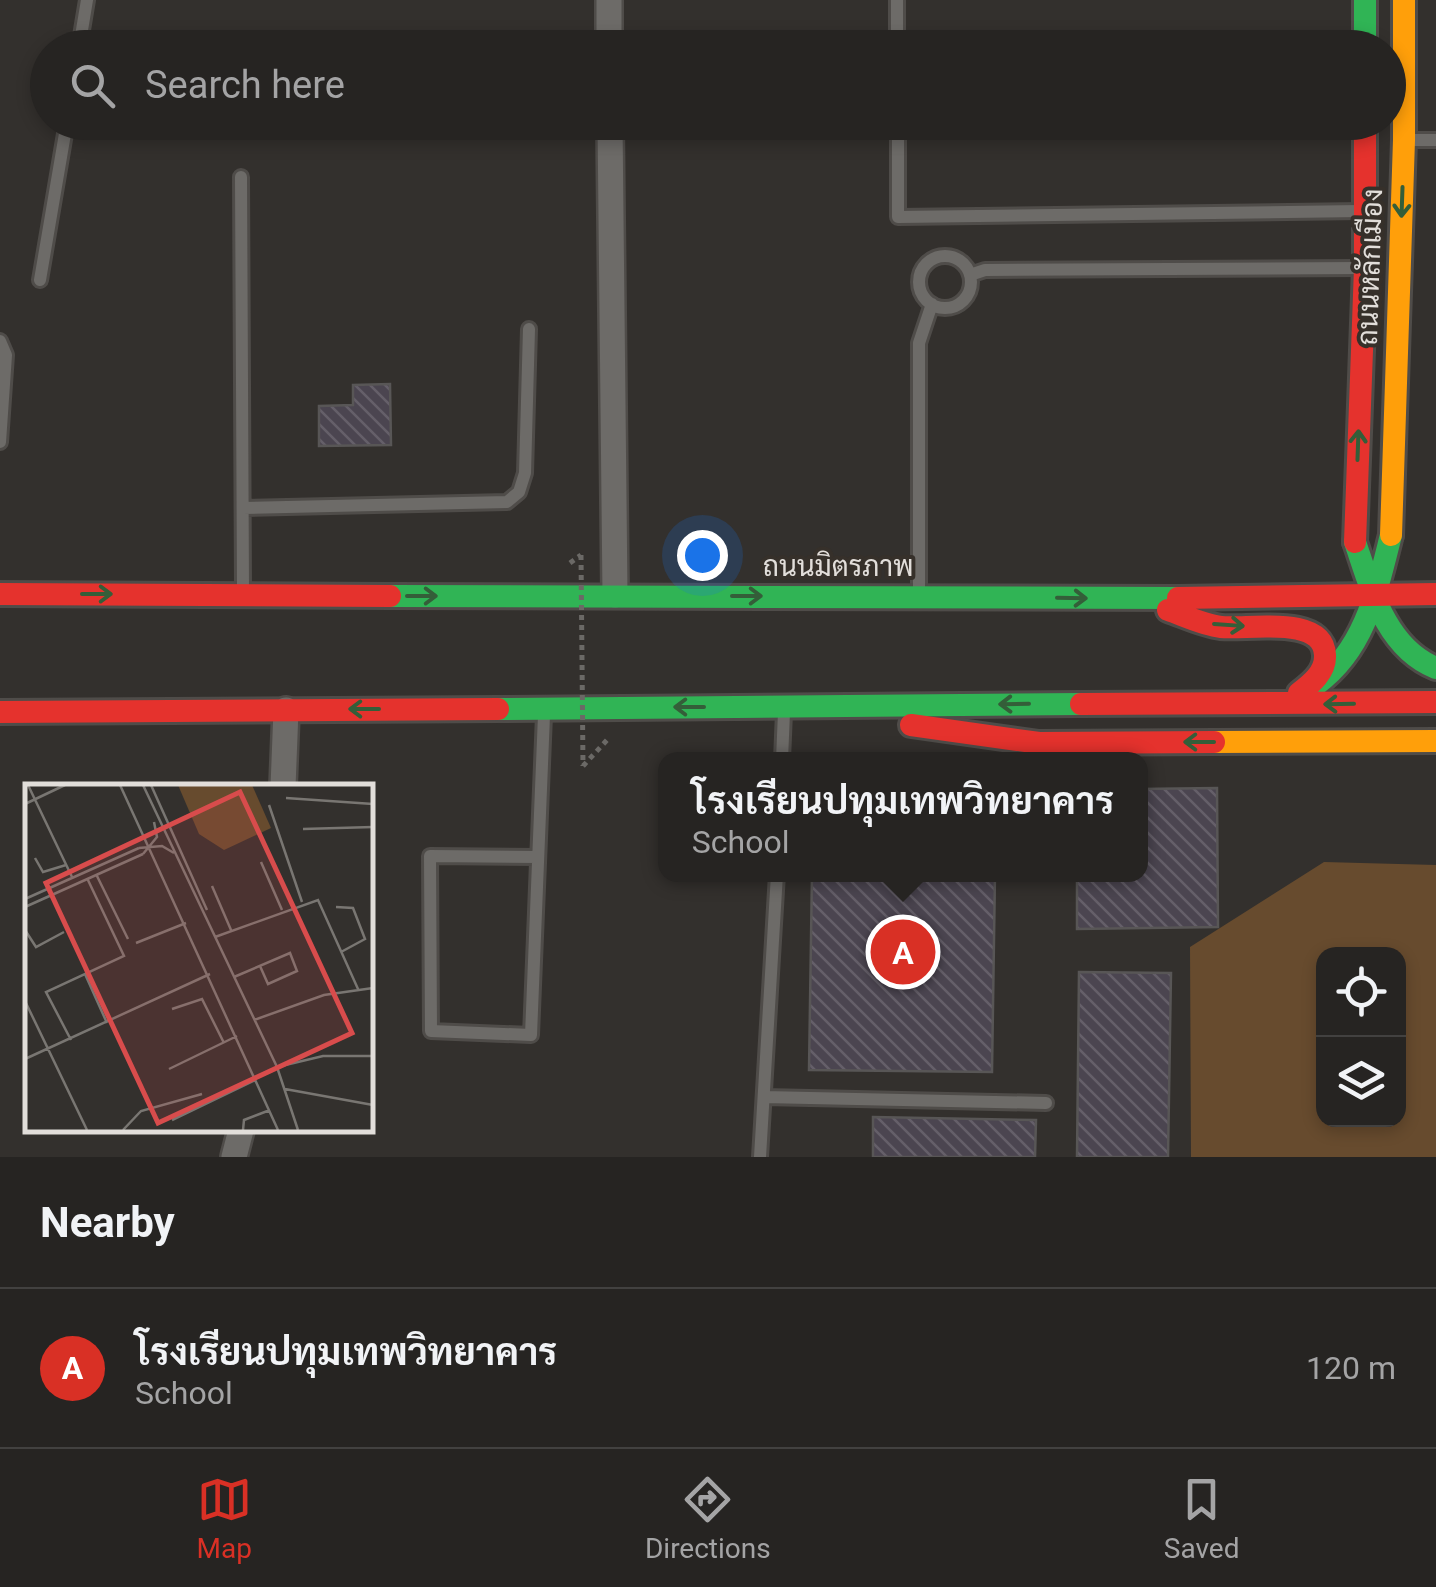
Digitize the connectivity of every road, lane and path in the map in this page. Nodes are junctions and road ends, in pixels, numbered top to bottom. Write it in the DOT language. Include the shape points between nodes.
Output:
graph roads {
  1 [pos="87,0"];
  2 [pos="609,0"];
  3 [pos="897,0"];
  4 [pos="1365,0"];
  5 [pos="1404,0"];
  6 [pos="82,30"];
  7 [pos="609,30"];
  8 [pos="897,30"];
  9 [pos="1365,30"];
  10 [pos="1404,30"];
  11 [pos="63,140"];
  12 [pos="610,140"];
  13 [pos="898,140"];
  14 [pos="1365,140"];
  15 [pos="1404,140"];
  16 [pos="1436,140"];
  17 [pos="241,177"];
  18 [pos="1365,211"];
  19 [pos="1365,268"];
  20 [pos="970,275"];
  21 [pos="40,280"];
  22 [pos="932,304"];
  23 [pos="529,328"];
  24 [pos="0,340"];
  25 [pos="0,442"];
  26 [pos="243,508"];
  27 [pos="581,555"];
  28 [pos="0,594"];
  29 [pos="243,595"];
  30 [pos="615,595"];
  31 [pos="919,597"];
  32 [pos="1375,598"];
  33 [pos="1136,599"];
  34 [pos="1425,608"];
  35 [pos="1404,650"];
  36 [pos="1436,668"];
  37 [pos="1299,693"];
  38 [pos="1436,702"];
  39 [pos="1260,705"];
  40 [pos="784,706"];
  41 [pos="544,708"];
  42 [pos="286,710"];
  43 [pos="0,712"];
  44 [pos="1436,741"];
  45 [pos="782,752"];
  46 [pos="583,766"];
  47 [pos="283,784"];
  48 [pos="537,857"];
  49 [pos="777,882"];
  50 [pos="764,1097"];
  51 [pos="1046,1104"];
  52 [pos="240,1132"];
  53 [pos="234,1157"];
  54 [pos="760,1157"];
  1 -- 6 [label="lane"];
  2 -- 7 [label="street"];
  3 -- 8 [label="lane"];
  4 -- 9 [label="main road"];
  5 -- 10 [label="main road, ถนนหลักเมือง"];
  11 -- 21 [label="lane"];
  12 -- 30 [label="street"];
  13 -- 18 [label="lane" via="898,217"];
  14 -- 18 [label="main road, ถนนหลักเมือง"];
  15 -- 16 [label="lane"];
  15 -- 32 [label="main road, ถนนหลักเมือง, one-way" via="1391,536"];
  17 -- 26 [label="lane"];
  18 -- 19 [label="main road, ถนนหลักเมือง"];
  19 -- 20 [label="lane"];
  32 -- 19 [label="main road, ถนนหลักเมือง, one-way" via="1355,542"];
  20 -- 22 [label="lane" via="970,290 958,304"];
  20 -- 22 [label="lane" via="949,256 927,263 919,283"];
  22 -- 31 [label="lane" via="919,343"];
  23 -- 26 [label="lane" via="525,473 507,502"];
  24 -- 25 [label="lane" via="6,355"];
  26 -- 29 [label="lane"];
  27 -- 46 [label="path, bridge"];
  28 -- 29 [label="main road, ถนนมิตรภาพ, one-way"];
  29 -- 30 [label="main road, ถนนมิตรภาพ, one-way"];
  30 -- 31 [label="main road, ถนนมิตรภาพ, one-way"];
  31 -- 33 [label="main road, ถนนมิตรภาพ, one-way"];
  32 -- 33 [label="main road, ถนนมิตรภาพ"];
  32 -- 34 [label="main road, ถนนมิตรภาพ"];
  32 -- 35 [label="main road"];
  32 -- 37 [label="main road, ถนนหลักเมือง" via="1333,675"];
  33 -- 37 [label="main road, one-way" via="1219,626 1280,626 1313,635 1325,657 1318,677"];
  34 -- 35 [label="main road"];
  35 -- 36 [label="main road"];
  37 -- 39 [label="main road, ถนนหลักเมือง"];
  38 -- 39 [label="main road, one-way"];
  39 -- 40 [label="main road, one-way"];
  40 -- 41 [label="main road, one-way"];
  44 -- 40 [label="main road, one-way" via="1039,743"];
  40 -- 45 [label="lane"];
  41 -- 42 [label="main road, one-way"];
  41 -- 48 [label="lane"];
  42 -- 43 [label="main road"];
  42 -- 47 [label="street"];
  48 -- 48 [label="lane" via="531,1035 430,1031 430,856"];
  49 -- 50 [label="lane"];
  50 -- 51 [label="lane"];
  50 -- 54 [label="lane"];
  52 -- 53 [label="street"];
}
